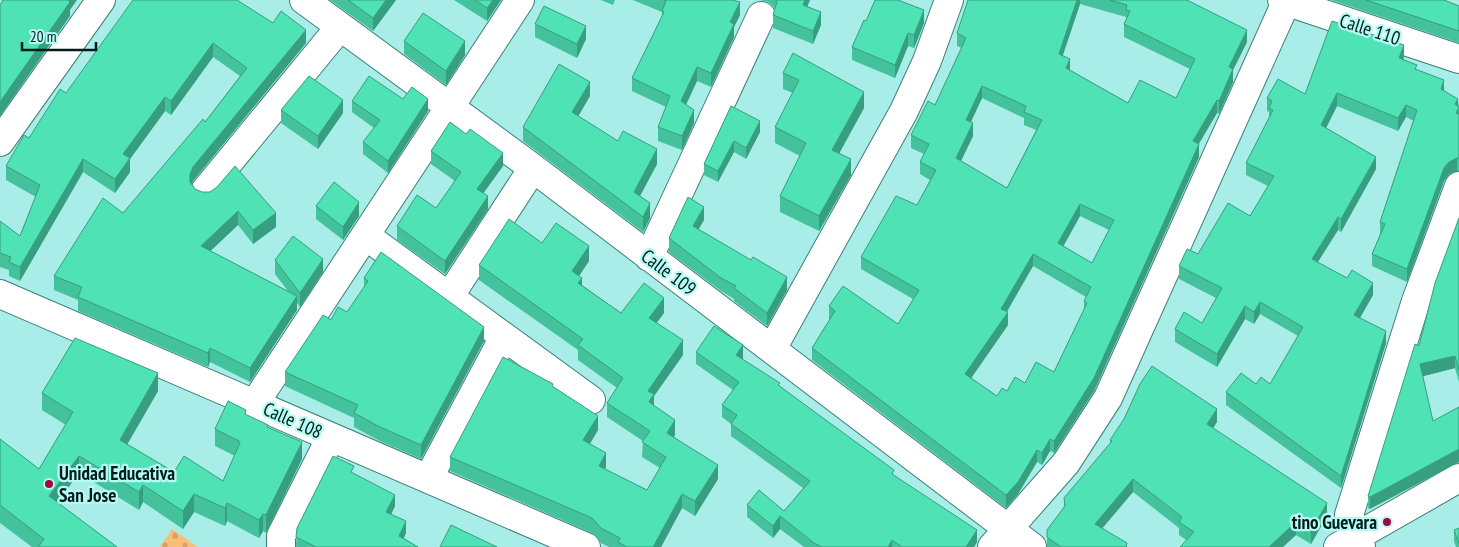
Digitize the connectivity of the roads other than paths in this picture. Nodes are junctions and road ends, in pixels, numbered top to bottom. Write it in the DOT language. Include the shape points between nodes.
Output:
graph roads {
  1 [pos="101,0"];
  2 [pos="304,0"];
  3 [pos="520,0"];
  4 [pos="949,0"];
  5 [pos="1285,0"];
  6 [pos="762,16"];
  7 [pos="340,27"];
  8 [pos="1459,59"];
  9 [pos="450,108"];
  10 [pos="0,142"];
  11 [pos="533,168"];
  12 [pos="1459,186"];
  13 [pos="205,191"];
  14 [pos="366,236"];
  15 [pos="649,257"];
  16 [pos="0,294"];
  17 [pos="449,297"];
  18 [pos="504,337"];
  19 [pos="772,349"];
  20 [pos="591,400"];
  21 [pos="255,403"];
  22 [pos="331,437"];
  23 [pos="1459,478"];
  24 [pos="428,479"];
  25 [pos="1000,538"];
  26 [pos="1352,544"];
  27 [pos="281,547"];
  28 [pos="586,547"];
  29 [pos="1032,547"];
  1 -- 10 [label="street"];
  2 -- 7 [label="street, Calle 109"];
  3 -- 9 [label="street"];
  4 -- 19 [label="street" via="927,61 904,111"];
  5 -- 8 [label="street, Calle 110"];
  5 -- 25 [label="street" via="1108,398 1066,463"];
  6 -- 15 [label="street"];
  7 -- 9 [label="street, Calle 109"];
  7 -- 13 [label="street"];
  9 -- 11 [label="street, Calle 109"];
  9 -- 14 [label="street"];
  11 -- 15 [label="street, Calle 109"];
  11 -- 17 [label="street"];
  12 -- 26 [label="street" via="1416,301 1349,515"];
  14 -- 17 [label="street"];
  14 -- 21 [label="street"];
  15 -- 19 [label="street, Calle 109"];
  16 -- 21 [label="street, Calle 108"];
  17 -- 18 [label="street"];
  18 -- 20 [label="street"];
  18 -- 24 [label="street"];
  19 -- 25 [label="street, Calle 109"];
  21 -- 22 [label="street, Calle 108"];
  22 -- 24 [label="street, Calle 108"];
  22 -- 27 [label="street" via="281,536"];
  23 -- 26 [label="street"];
  24 -- 28 [label="street, Calle 108"];
  25 -- 29 [label="street, Calle 109"];
}
